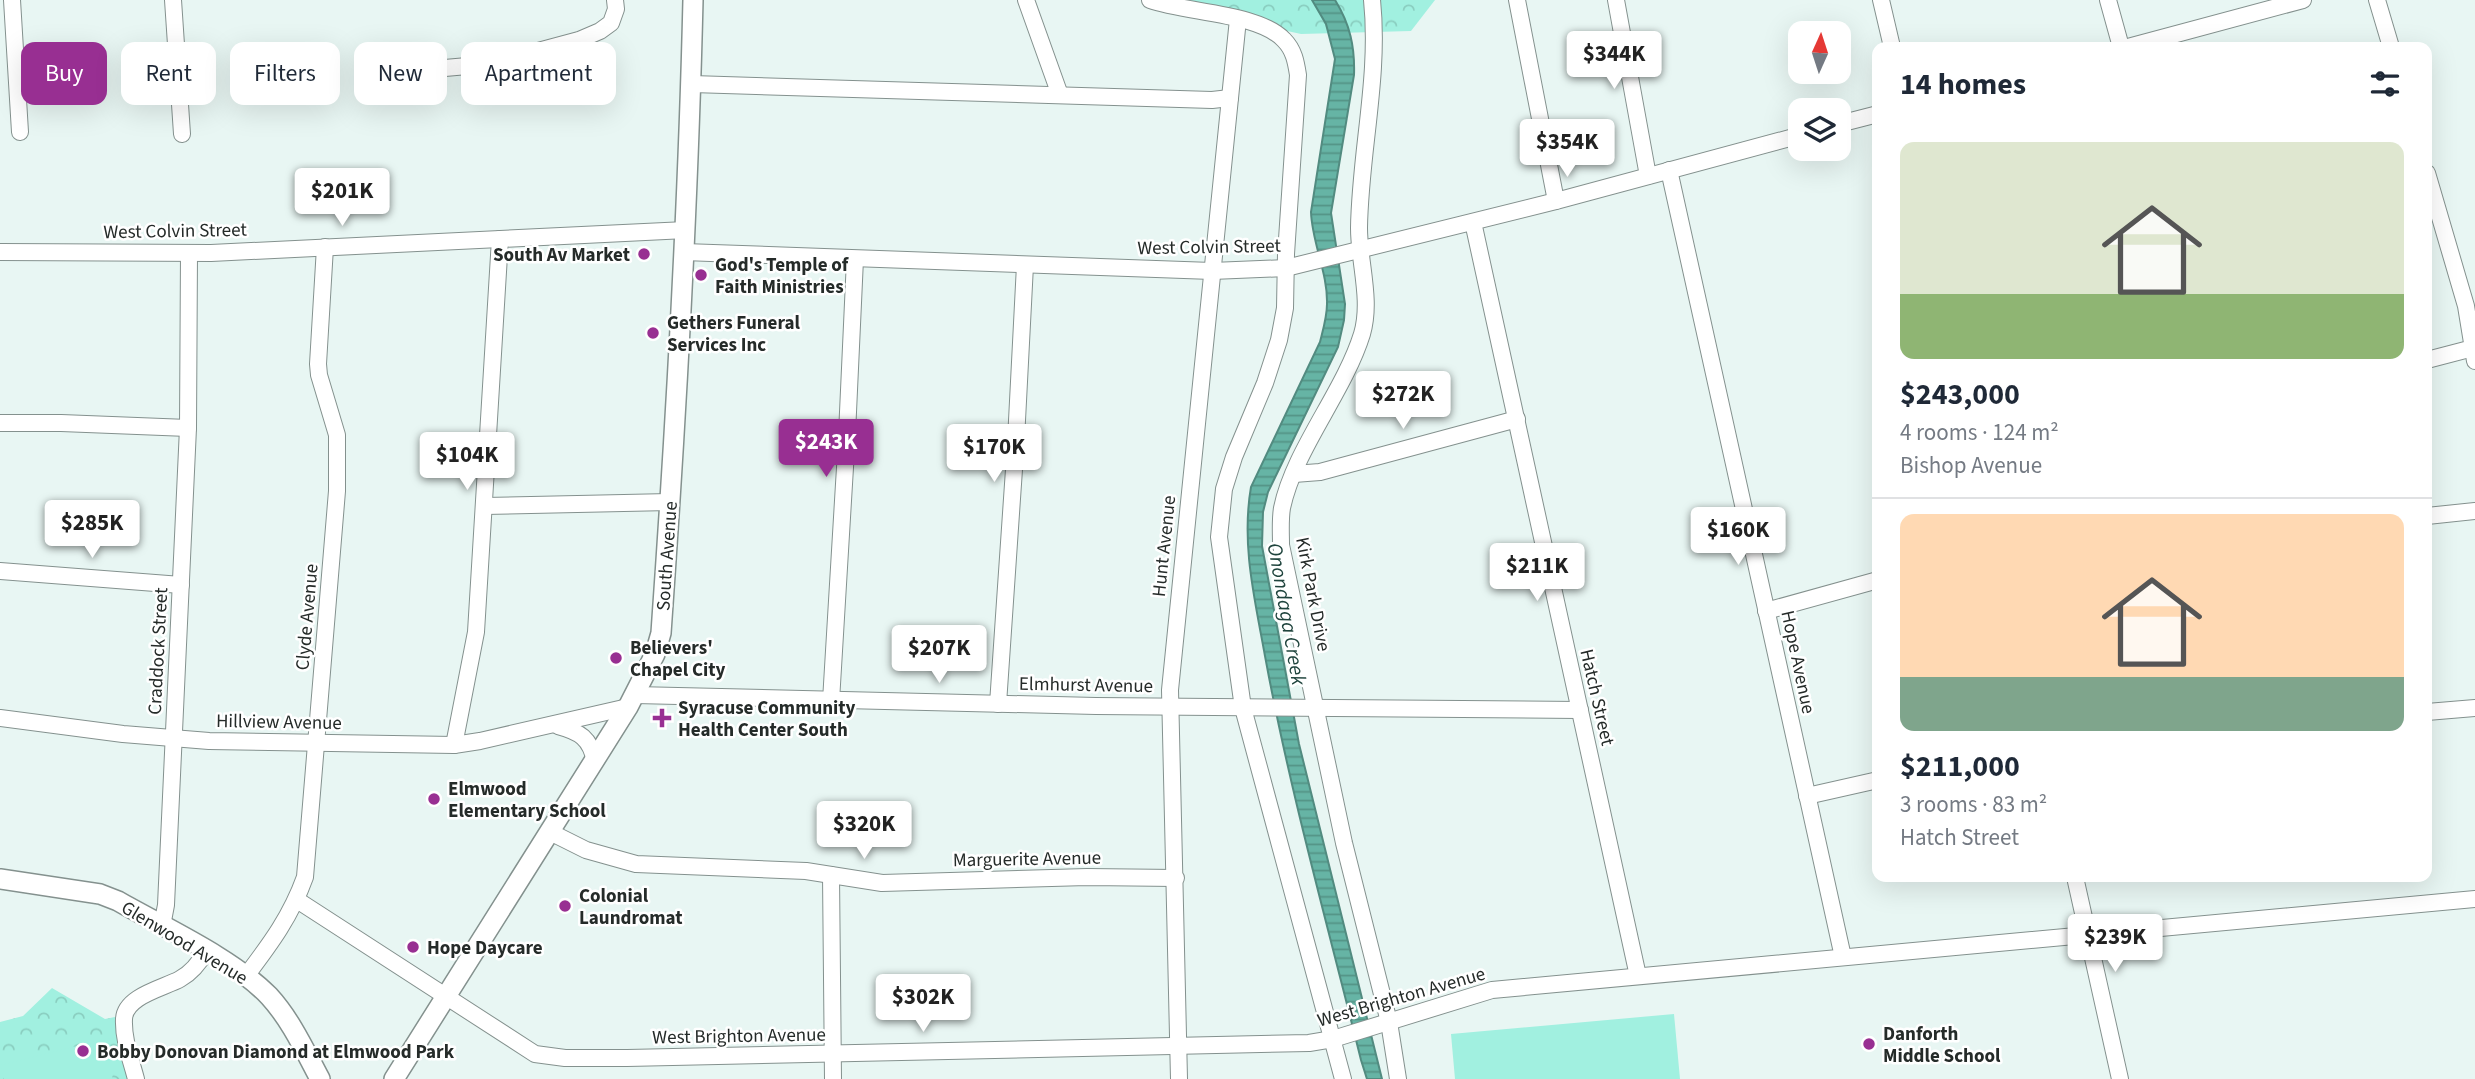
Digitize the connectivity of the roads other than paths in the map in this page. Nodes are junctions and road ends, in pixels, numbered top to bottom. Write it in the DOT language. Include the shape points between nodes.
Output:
graph roads {
  1 [pos="13,0"];
  2 [pos="173,0"];
  3 [pos="615,0"];
  4 [pos="694,0"];
  5 [pos="1026,0"];
  6 [pos="1150,0"];
  7 [pos="1371,0"];
  8 [pos="1517,0"];
  9 [pos="1616,0"];
  10 [pos="1881,0"];
  11 [pos="2108,0"];
  12 [pos="2303,0"];
  13 [pos="2377,0"];
  14 [pos="0,1"];
  15 [pos="1238,19"];
  16 [pos="1891,42"];
  17 [pos="2119,42"];
  18 [pos="2147,42"];
  19 [pos="2390,42"];
  20 [pos="447,68"];
  21 [pos="691,84"];
  22 [pos="1060,95"];
  23 [pos="1230,98"];
  24 [pos="1872,116"];
  25 [pos="1851,121"];
  26 [pos="20,132"];
  27 [pos="182,134"];
  28 [pos="1788,138"];
  29 [pos="1669,170"];
  30 [pos="1648,176"];
  31 [pos="2432,199"];
  32 [pos="1556,201"];
  33 [pos="1472,222"];
  34 [pos="685,230"];
  35 [pos="500,239"];
  36 [pos="325,247"];
  37 [pos="1360,248"];
  38 [pos="684,252"];
  39 [pos="0,253"];
  40 [pos="189,253"];
  41 [pos="855,259"];
  42 [pos="1025,265"];
  43 [pos="1286,268"];
  44 [pos="1212,271"];
  45 [pos="2474,354"];
  46 [pos="2432,358"];
  47 [pos="1517,419"];
  48 [pos="0,423"];
  49 [pos="188,428"];
  50 [pos="1294,474"];
  51 [pos="670,502"];
  52 [pos="484,506"];
  53 [pos="2475,511"];
  54 [pos="2432,515"];
  55 [pos="0,571"];
  56 [pos="1872,582"];
  57 [pos="181,584"];
  58 [pos="1766,611"];
  59 [pos="632,701"];
  60 [pos="831,701"];
  61 [pos="998,704"];
  62 [pos="1171,706"];
  63 [pos="1243,708"];
  64 [pos="1308,708"];
  65 [pos="2475,708"];
  66 [pos="1580,710"];
  67 [pos="2432,712"];
  68 [pos="0,718"];
  69 [pos="556,725"];
  70 [pos="173,738"];
  71 [pos="317,743"];
  72 [pos="453,745"];
  73 [pos="595,761"];
  74 [pos="1872,780"];
  75 [pos="1807,796"];
  76 [pos="550,832"];
  77 [pos="831,875"];
  78 [pos="0,878"];
  79 [pos="1176,878"];
  80 [pos="2076,882"];
  81 [pos="2475,899"];
  82 [pos="297,900"];
  83 [pos="162,926"];
  84 [pos="2088,934"];
  85 [pos="206,951"];
  86 [pos="1843,957"];
  87 [pos="246,976"];
  88 [pos="1638,976"];
  89 [pos="446,998"];
  90 [pos="1383,1023"];
  91 [pos="1340,1037"];
  92 [pos="1179,1046"];
  93 [pos="832,1054"];
  94 [pos="136,1079"];
  95 [pos="320,1079"];
  96 [pos="394,1079"];
  97 [pos="833,1079"];
  98 [pos="1179,1079"];
  99 [pos="1343,1079"];
  100 [pos="1398,1079"];
  101 [pos="2120,1079"];
  1 -- 14 [label="street"];
  1 -- 26 [label="street"];
  2 -- 27 [label="street"];
  3 -- 20 [label="street" via="611,23 600,32 490,64"];
  4 -- 21 [label="main road, South Avenue"];
  5 -- 22 [label="street"];
  6 -- 15 [label="street"];
  7 -- 37 [label="street, Kirk Park Drive" via="1374,44"];
  8 -- 32 [label="street"];
  9 -- 30 [label="street"];
  10 -- 16 [label="street"];
  11 -- 17 [label="street"];
  12 -- 18 [label="street"];
  13 -- 19 [label="street"];
  15 -- 23 [label="street, Hunt Avenue"];
  15 -- 43 [label="street" via="1266,27 1284,40 1294,55 1298,75"];
  21 -- 22 [label="street"];
  21 -- 34 [label="main road, South Avenue"];
  22 -- 23 [label="street"];
  23 -- 44 [label="street, Hunt Avenue"];
  24 -- 25 [label="street"];
  28 -- 29 [label="street, West Colvin Street"];
  29 -- 30 [label="street, West Colvin Street"];
  29 -- 58 [label="street, Hope Avenue"];
  30 -- 32 [label="street, West Colvin Street"];
  31 -- 45 [label="street" via="2466,306"];
  32 -- 33 [label="street, West Colvin Street"];
  33 -- 37 [label="street, West Colvin Street"];
  33 -- 47 [label="street, Hatch Street"];
  34 -- 35 [label="street, West Colvin Street"];
  34 -- 38 [label="main road, South Avenue"];
  35 -- 36 [label="street, West Colvin Street"];
  35 -- 52 [label="street"];
  36 -- 40 [label="street, West Colvin Street"];
  36 -- 71 [label="street, Clyde Avenue" via="318,364 337,435 338,462"];
  37 -- 43 [label="street, West Colvin Street"];
  37 -- 50 [label="street, Kirk Park Drive" via="1363,332"];
  38 -- 41 [label="street, West Colvin Street"];
  38 -- 51 [label="main road, South Avenue"];
  39 -- 40 [label="street, West Colvin Street"];
  40 -- 49 [label="street, Craddock Street"];
  41 -- 42 [label="street, West Colvin Street"];
  41 -- 60 [label="street"];
  42 -- 44 [label="street, West Colvin Street"];
  42 -- 61 [label="street"];
  43 -- 44 [label="street, West Colvin Street"];
  43 -- 63 [label="street" via="1279,340 1224,489 1219,537"];
  44 -- 62 [label="street, Hunt Avenue"];
  45 -- 46 [label="street"];
  47 -- 50 [label="street" via="1320,472"];
  47 -- 66 [label="street, Hatch Street"];
  48 -- 49 [label="street"];
  49 -- 57 [label="street, Craddock Street"];
  50 -- 64 [label="street, Kirk Park Drive" via="1282,509 1281,545"];
  51 -- 52 [label="street"];
  51 -- 59 [label="main road, South Avenue" via="661,633"];
  52 -- 72 [label="street" via="475,632"];
  53 -- 54 [label="street"];
  55 -- 57 [label="street"];
  56 -- 58 [label="street"];
  57 -- 70 [label="street, Craddock Street"];
  58 -- 75 [label="street, Hope Avenue"];
  59 -- 60 [label="street, Elmhurst Avenue"];
  59 -- 69 [label="street, Hillview Avenue"];
  59 -- 73 [label="main road, South Avenue"];
  60 -- 61 [label="street, Elmhurst Avenue"];
  61 -- 62 [label="street, Elmhurst Avenue"];
  62 -- 63 [label="street, Elmhurst Avenue"];
  62 -- 79 [label="street, Hunt Avenue"];
  63 -- 64 [label="street, Elmhurst Avenue"];
  63 -- 91 [label="street"];
  64 -- 66 [label="street"];
  64 -- 90 [label="street, Kirk Park Drive"];
  65 -- 67 [label="street"];
  66 -- 88 [label="street, Hatch Street"];
  68 -- 70 [label="street, Hillview Avenue"];
  69 -- 72 [label="street, Hillview Avenue"];
  69 -- 73 [label="street" via="579,732 589,741"];
  70 -- 71 [label="street, Hillview Avenue"];
  70 -- 83 [label="street, Craddock Street"];
  71 -- 72 [label="street, Hillview Avenue"];
  71 -- 82 [label="street, Clyde Avenue" via="305,877"];
  73 -- 76 [label="main road, South Avenue"];
  74 -- 75 [label="street"];
  75 -- 86 [label="street, Hope Avenue"];
  76 -- 77 [label="street, Marguerite Avenue" via="586,850 636,864"];
  76 -- 89 [label="main road, South Avenue"];
  77 -- 79 [label="street, Marguerite Avenue" via="882,883"];
  77 -- 93 [label="street"];
  78 -- 83 [label="main road, Glenwood Avenue" via="100,894"];
  79 -- 92 [label="street, Hunt Avenue"];
  80 -- 84 [label="street"];
  81 -- 84 [label="street, West Brighton Avenue"];
  82 -- 87 [label="street, Clyde Avenue"];
  82 -- 89 [label="street, West Brighton Avenue"];
  83 -- 85 [label="main road, Glenwood Avenue"];
  84 -- 86 [label="street, West Brighton Avenue"];
  84 -- 101 [label="street"];
  85 -- 87 [label="main road, Glenwood Avenue"];
  85 -- 94 [label="street" via="182,978 147,993 125,1014"];
  86 -- 88 [label="street, West Brighton Avenue"];
  87 -- 95 [label="main road, Glenwood Avenue" via="270,997 290,1024"];
  88 -- 90 [label="street, West Brighton Avenue" via="1492,990"];
  89 -- 93 [label="street, West Brighton Avenue" via="543,1056 627,1059"];
  89 -- 96 [label="main road, South Avenue"];
  90 -- 91 [label="street, West Brighton Avenue"];
  90 -- 100 [label="street, Kirk Park Drive"];
  91 -- 92 [label="street, West Brighton Avenue" via="1309,1043"];
  91 -- 99 [label="street"];
  92 -- 93 [label="street, West Brighton Avenue"];
  92 -- 98 [label="street, Hunt Avenue"];
  93 -- 97 [label="street"];
}
